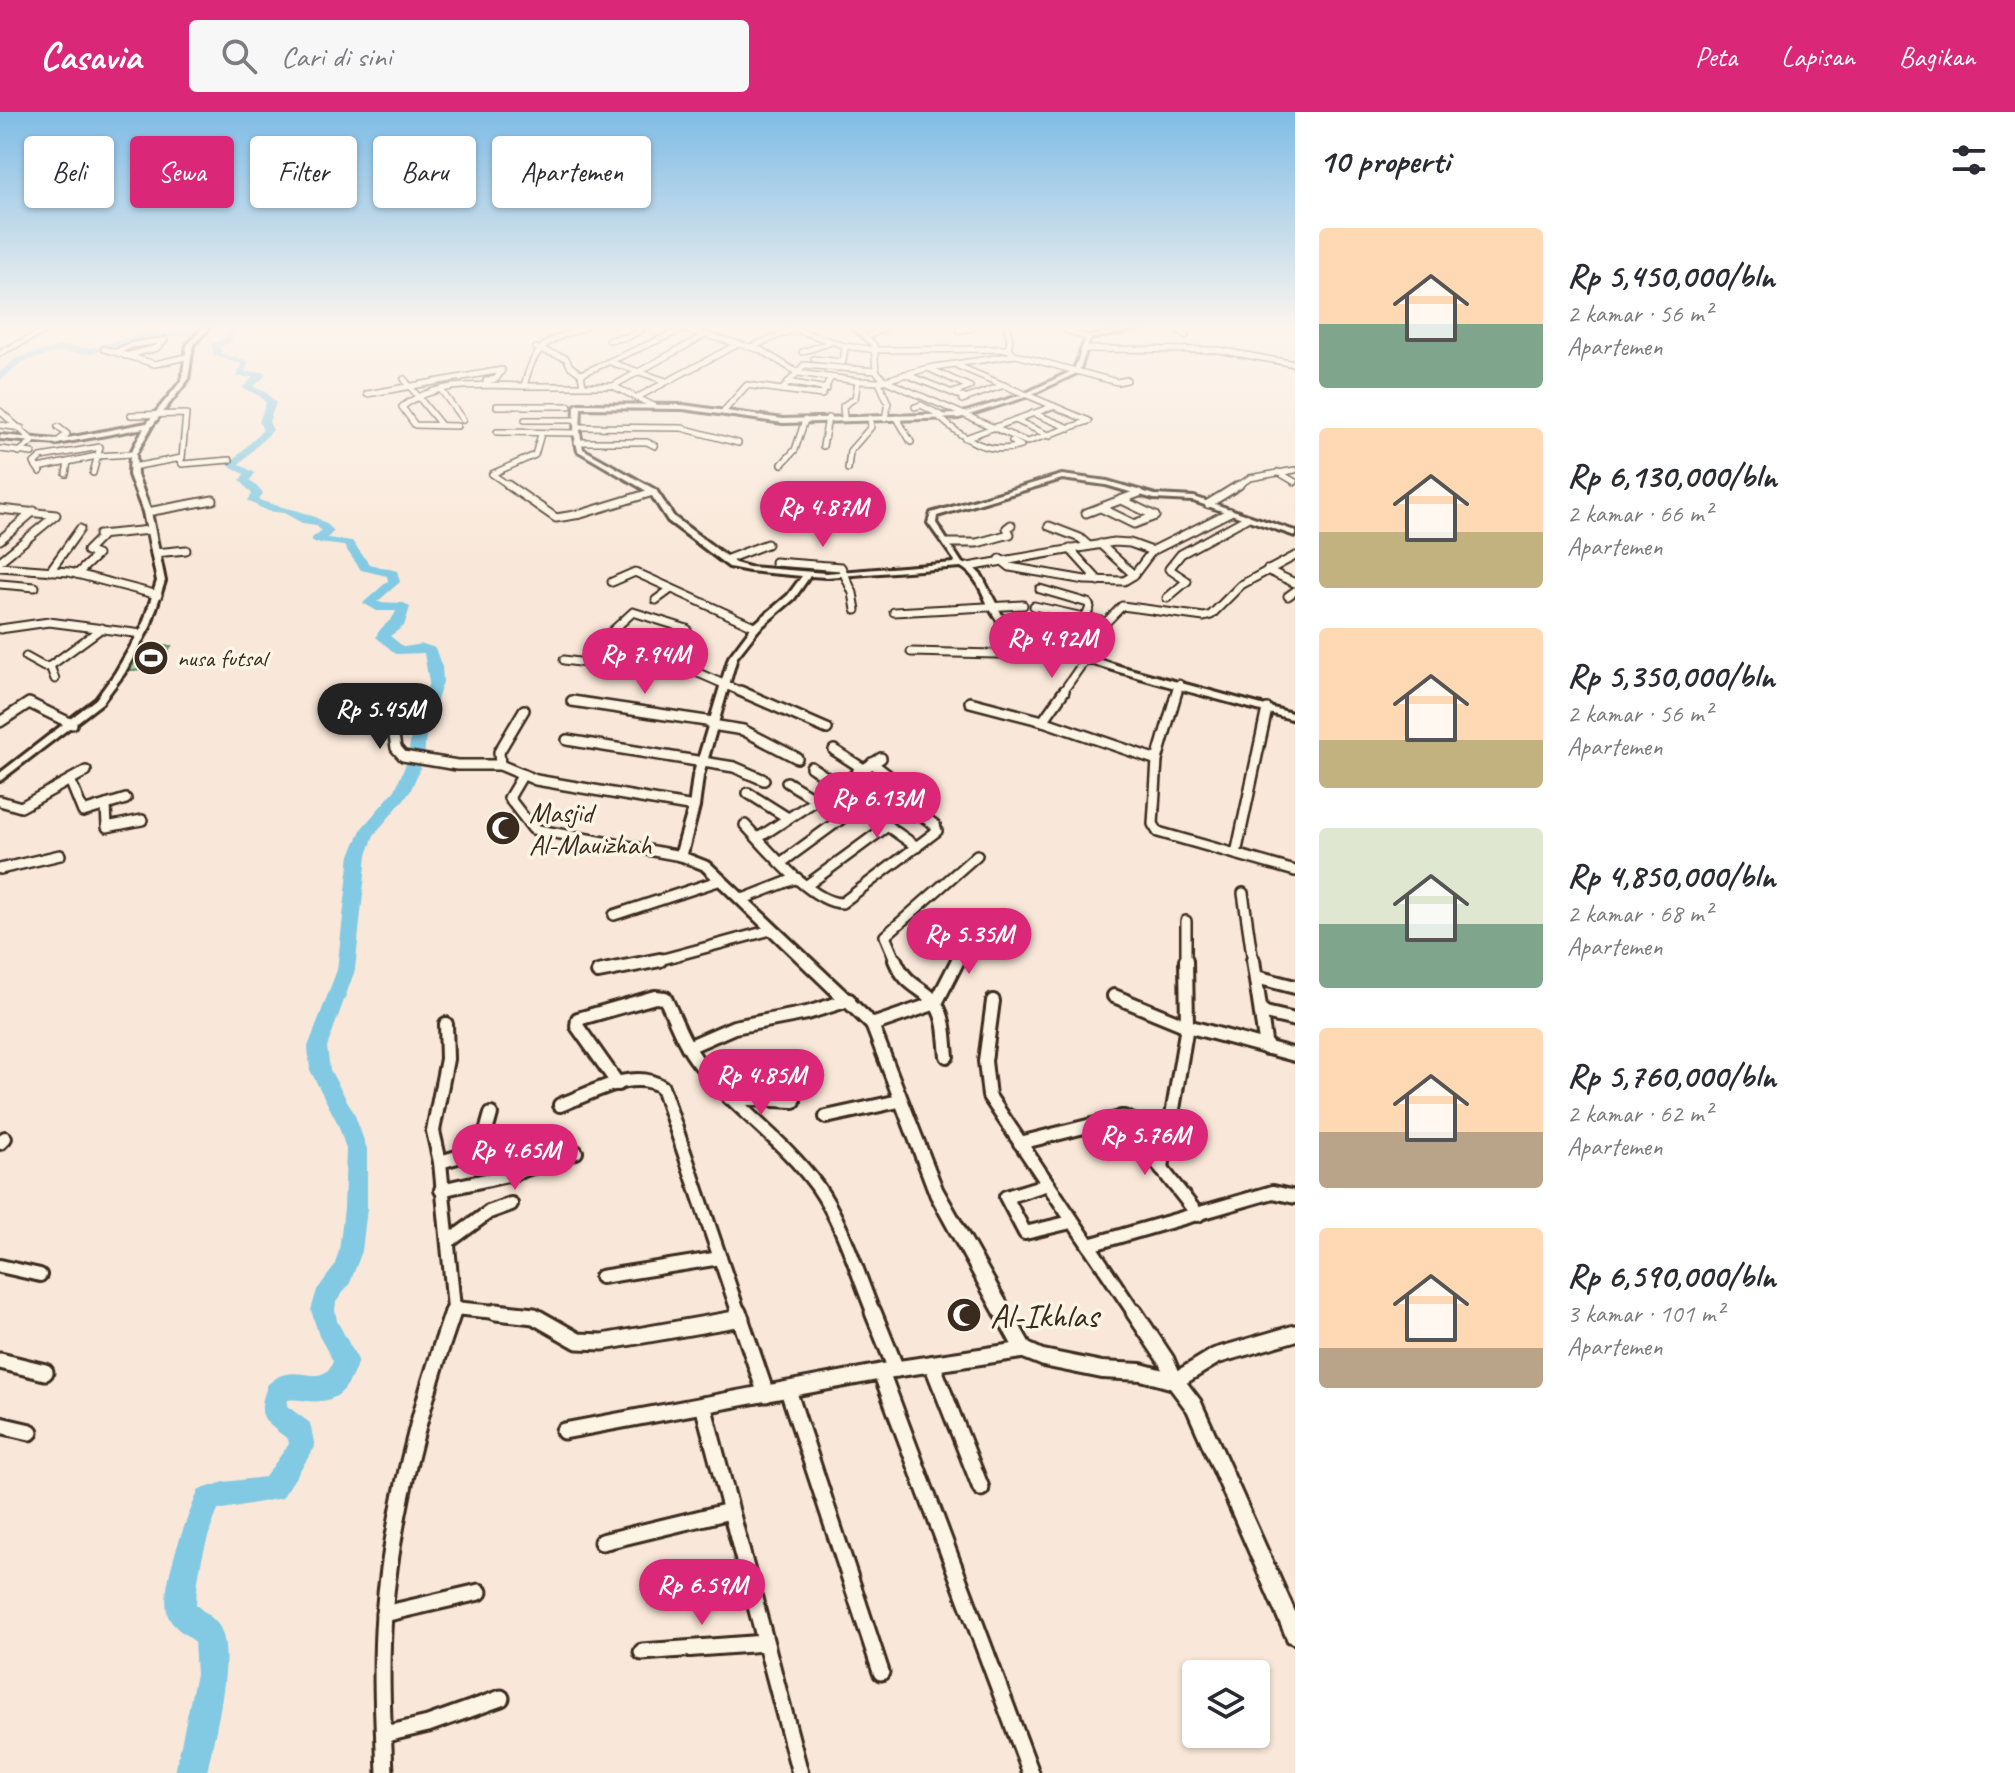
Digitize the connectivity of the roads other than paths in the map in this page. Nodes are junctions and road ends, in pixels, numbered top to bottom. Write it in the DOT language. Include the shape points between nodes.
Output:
graph roads {
  1 [pos="165,406"];
  2 [pos="404,406"];
  3 [pos="426,406"];
  4 [pos="452,406"];
  5 [pos="497,406"];
  6 [pos="574,406"];
  7 [pos="654,406"];
  8 [pos="729,406"];
  9 [pos="844,406"];
  10 [pos="888,406"];
  11 [pos="920,406"];
  12 [pos="946,406"];
  13 [pos="996,406"];
  14 [pos="1054,406"];
  15 [pos="455,409"];
  16 [pos="0,411"];
  17 [pos="723,412"];
  18 [pos="159,413"];
  19 [pos="1033,413"];
  20 [pos="432,414"];
  21 [pos="131,415"];
  22 [pos="940,416"];
  23 [pos="966,416"];
  24 [pos="828,418"];
  25 [pos="844,418"];
  26 [pos="870,418"];
  27 [pos="897,418"];
  28 [pos="885,419"];
  29 [pos="525,420"];
  30 [pos="805,420"];
  31 [pos="1015,420"];
  32 [pos="0,425"];
  33 [pos="149,425"];
  34 [pos="441,425"];
  35 [pos="9,426"];
  36 [pos="58,427"];
  37 [pos="21,428"];
  38 [pos="1070,428"];
  39 [pos="992,429"];
  40 [pos="577,431"];
  41 [pos="497,432"];
  42 [pos="541,434"];
  43 [pos="0,435"];
  44 [pos="1050,436"];
  45 [pos="965,439"];
  46 [pos="33,441"];
  47 [pos="57,442"];
  48 [pos="911,442"];
  49 [pos="738,443"];
  50 [pos="655,446"];
  51 [pos="823,446"];
  52 [pos="0,449"];
  53 [pos="19,452"];
  54 [pos="32,453"];
  55 [pos="133,454"];
  56 [pos="97,456"];
  57 [pos="180,459"];
  58 [pos="230,460"];
  59 [pos="68,462"];
  60 [pos="782,464"];
  61 [pos="132,467"];
  62 [pos="848,469"];
  63 [pos="1295,470"];
  64 [pos="1277,472"];
  65 [pos="93,473"];
  66 [pos="66,474"];
  67 [pos="1295,482"];
  68 [pos="653,492"];
  69 [pos="1139,493"];
  70 [pos="213,500"];
  71 [pos="1122,500"];
  72 [pos="1208,504"];
  73 [pos="1101,508"];
  74 [pos="0,509"];
  75 [pos="9,509"];
  76 [pos="34,511"];
  77 [pos="147,512"];
  78 [pos="1230,512"];
  79 [pos="1086,513"];
  80 [pos="0,516"];
  81 [pos="1247,518"];
  82 [pos="1011,525"];
  83 [pos="1049,526"];
  84 [pos="80,529"];
  85 [pos="150,530"];
  86 [pos="1293,533"];
  87 [pos="0,540"];
  88 [pos="948,543"];
  89 [pos="767,544"];
  90 [pos="1100,544"];
  91 [pos="1089,546"];
  92 [pos="1070,549"];
  93 [pos="186,550"];
  94 [pos="1152,551"];
  95 [pos="1041,552"];
  96 [pos="155,553"];
  97 [pos="1025,555"];
  98 [pos="1295,556"];
  99 [pos="1000,559"];
  100 [pos="725,560"];
  101 [pos="775,562"];
  102 [pos="0,564"];
  103 [pos="963,566"];
  104 [pos="1034,570"];
  105 [pos="1267,570"];
  106 [pos="50,571"];
  107 [pos="842,573"];
  108 [pos="1054,573"];
  109 [pos="77,574"];
  110 [pos="807,574"];
  111 [pos="1134,575"];
  112 [pos="1099,581"];
  113 [pos="612,582"];
  114 [pos="1295,583"];
  115 [pos="0,584"];
  116 [pos="35,587"];
  117 [pos="671,589"];
  118 [pos="1040,589"];
  119 [pos="158,595"];
  120 [pos="1167,598"];
  121 [pos="656,600"];
  122 [pos="1023,605"];
  123 [pos="994,606"];
  124 [pos="1034,606"];
  125 [pos="856,610"];
  126 [pos="894,612"];
  127 [pos="1086,617"];
  128 [pos="1106,622"];
  129 [pos="756,627"];
  130 [pos="102,628"];
  131 [pos="0,629"];
  132 [pos="142,634"];
  133 [pos="609,634"];
  134 [pos="1072,651"];
  135 [pos="911,652"];
  136 [pos="26,657"];
  137 [pos="1087,657"];
  138 [pos="670,659"];
  139 [pos="564,660"];
  140 [pos="586,664"];
  141 [pos="50,666"];
  142 [pos="55,679"];
  143 [pos="1179,684"];
  144 [pos="725,686"];
  145 [pos="572,701"];
  146 [pos="970,702"];
  147 [pos="1267,709"];
  148 [pos="524,710"];
  149 [pos="390,712"];
  150 [pos="1295,717"];
  151 [pos="1,721"];
  152 [pos="1043,721"];
  153 [pos="72,724"];
  154 [pos="713,724"];
  155 [pos="827,729"];
  156 [pos="567,740"];
  157 [pos="834,750"];
  158 [pos="797,758"];
  159 [pos="1157,760"];
  160 [pos="701,762"];
  161 [pos="500,765"];
  162 [pos="811,767"];
  163 [pos="860,769"];
  164 [pos="86,771"];
  165 [pos="522,776"];
  166 [pos="889,776"];
  167 [pos="0,778"];
  168 [pos="70,780"];
  169 [pos="764,780"];
  170 [pos="787,782"];
  171 [pos="838,785"];
  172 [pos="882,789"];
  173 [pos="748,793"];
  174 [pos="126,799"];
  175 [pos="815,799"];
  176 [pos="0,801"];
  177 [pos="106,805"];
  178 [pos="858,805"];
  179 [pos="694,807"];
  180 [pos="788,818"];
  181 [pos="142,820"];
  182 [pos="745,825"];
  183 [pos="886,827"];
  184 [pos="758,838"];
  185 [pos="917,847"];
  186 [pos="1236,854"];
  187 [pos="60,855"];
  188 [pos="977,855"];
  189 [pos="681,856"];
  190 [pos="782,862"];
  191 [pos="0,869"];
  192 [pos="1295,871"];
  193 [pos="797,878"];
  194 [pos="721,880"];
  195 [pos="807,885"];
  196 [pos="1243,893"];
  197 [pos="743,899"];
  198 [pos="614,915"];
  199 [pos="1186,921"];
  200 [pos="771,930"];
  201 [pos="974,935"];
  202 [pos="598,972"];
  203 [pos="1256,977"];
  204 [pos="1295,987"];
  205 [pos="1114,996"];
  206 [pos="849,1000"];
  207 [pos="993,1001"];
  208 [pos="936,1003"];
  209 [pos="1261,1012"];
  210 [pos="1295,1020"];
  211 [pos="446,1024"];
  212 [pos="872,1025"];
  213 [pos="1187,1026"];
  214 [pos="688,1047"];
  215 [pos="1266,1048"];
  216 [pos="1295,1055"];
  217 [pos="947,1056"];
  218 [pos="618,1084"];
  219 [pos="729,1098"];
  220 [pos="794,1101"];
  221 [pos="899,1101"];
  222 [pos="560,1105"];
  223 [pos="491,1114"];
  224 [pos="826,1117"];
  225 [pos="1121,1117"];
  226 [pos="1166,1134"];
  227 [pos="1020,1143"];
  228 [pos="576,1152"];
  229 [pos="440,1162"];
  230 [pos="1162,1170"];
  231 [pos="1048,1184"];
  232 [pos="441,1190"];
  233 [pos="1295,1197"];
  234 [pos="511,1204"];
  235 [pos="1198,1215"];
  236 [pos="1071,1222"];
  237 [pos="448,1242"];
  238 [pos="1089,1245"];
  239 [pos="720,1258"];
  240 [pos="0,1266"];
  241 [pos="40,1275"];
  242 [pos="601,1277"];
  243 [pos="454,1308"];
  244 [pos="741,1318"];
  245 [pos="1295,1333"];
  246 [pos="1024,1350"];
  247 [pos="0,1361"];
  248 [pos="932,1364"];
  249 [pos="888,1370"];
  250 [pos="45,1372"];
  251 [pos="1175,1381"];
  252 [pos="788,1390"];
  253 [pos="766,1394"];
  254 [pos="703,1405"];
  255 [pos="0,1425"];
  256 [pos="564,1431"];
  257 [pos="30,1432"];
  258 [pos="981,1488"];
  259 [pos="730,1511"];
  260 [pos="602,1542"];
  261 [pos="479,1592"];
  262 [pos="384,1614"];
  263 [pos="1295,1634"];
  264 [pos="765,1643"];
  265 [pos="642,1652"];
  266 [pos="881,1672"];
  267 [pos="501,1698"];
  268 [pos="386,1734"];
  269 [pos="385,1773"];
  270 [pos="800,1773"];
  271 [pos="1031,1773"];
  1 -- 18 [label="street"];
  2 -- 34 [label="street" via="414,425"];
  3 -- 20 [label="street"];
  4 -- 15 [label="street"];
  5 -- 6 [label="street"];
  6 -- 7 [label="street"];
  6 -- 40 [label="street"];
  7 -- 17 [label="street"];
  8 -- 17 [label="street"];
  9 -- 25 [label="street"];
  10 -- 28 [label="street"];
  11 -- 22 [label="street"];
  12 -- 23 [label="street"];
  13 -- 23 [label="street"];
  14 -- 19 [label="street"];
  14 -- 38 [label="street" via="1089,420"];
  15 -- 20 [label="street"];
  15 -- 34 [label="street" via="460,423"];
  16 -- 37 [label="street"];
  17 -- 30 [label="street"];
  18 -- 21 [label="street"];
  18 -- 33 [label="street"];
  18 -- 57 [label="street" via="186,414"];
  19 -- 31 [label="street"];
  19 -- 38 [label="street"];
  20 -- 34 [label="street"];
  22 -- 23 [label="street"];
  22 -- 27 [label="street"];
  22 -- 45 [label="street"];
  23 -- 39 [label="street"];
  24 -- 25 [label="street"];
  24 -- 30 [label="street"];
  24 -- 51 [label="street"];
  25 -- 26 [label="street"];
  26 -- 28 [label="street"];
  26 -- 62 [label="street" via="871,427 850,451"];
  27 -- 28 [label="street"];
  27 -- 48 [label="street"];
  29 -- 40 [label="street"];
  30 -- 60 [label="street" via="795,450"];
  31 -- 39 [label="street"];
  31 -- 44 [label="street"];
  32 -- 35 [label="street"];
  33 -- 47 [label="street"];
  33 -- 55 [label="street"];
  35 -- 37 [label="street"];
  35 -- 43 [label="street"];
  36 -- 47 [label="street" via="67,434"];
  37 -- 46 [label="street"];
  38 -- 44 [label="street"];
  39 -- 44 [label="street" via="1030,443"];
  39 -- 45 [label="street"];
  39 -- 45 [label="street" via="1021,446 996,450"];
  40 -- 42 [label="street"];
  40 -- 49 [label="street" via="682,428"];
  40 -- 50 [label="street"];
  40 -- 68 [label="street" via="580,450"];
  41 -- 42 [label="street"];
  42 -- 68 [label="street" via="535,455 492,474 556,518"];
  43 -- 46 [label="street"];
  46 -- 47 [label="street"];
  46 -- 53 [label="street"];
  52 -- 53 [label="street"];
  53 -- 54 [label="street"];
  55 -- 56 [label="street"];
  55 -- 61 [label="street"];
  56 -- 59 [label="street"];
  56 -- 59 [label="street" via="102,444 44,456 34,463 39,470"];
  56 -- 65 [label="street"];
  57 -- 58 [label="street" via="181,464"];
  57 -- 61 [label="street"];
  59 -- 66 [label="street"];
  61 -- 77 [label="street"];
  63 -- 64 [label="street"];
  64 -- 67 [label="street"];
  64 -- 72 [label="street" via="1250,478"];
  68 -- 100 [label="street" via="671,519"];
  69 -- 71 [label="street"];
  69 -- 72 [label="street"];
  69 -- 88 [label="street" via="1092,480 1049,478 934,515 935,528"];
  70 -- 77 [label="street"];
  71 -- 73 [label="street"];
  71 -- 73 [label="street" via="1155,516 1134,524"];
  72 -- 78 [label="street"];
  73 -- 79 [label="street"];
  74 -- 75 [label="street"];
  75 -- 76 [label="street"];
  75 -- 80 [label="street"];
  76 -- 87 [label="street"];
  76 -- 102 [label="street" via="56,515"];
  77 -- 85 [label="street"];
  78 -- 81 [label="street"];
  78 -- 94 [label="street"];
  81 -- 86 [label="street"];
  81 -- 120 [label="street" via="1181,554 1169,569 1187,581"];
  82 -- 88 [label="street" via="1010,534 984,542"];
  83 -- 91 [label="street"];
  84 -- 106 [label="street"];
  85 -- 96 [label="street"];
  85 -- 109 [label="street" via="100,536 87,550 97,555"];
  88 -- 103 [label="street"];
  89 -- 100 [label="street"];
  90 -- 91 [label="street"];
  90 -- 94 [label="street" via="1125,542"];
  90 -- 111 [label="street"];
  91 -- 92 [label="street"];
  92 -- 95 [label="street"];
  92 -- 112 [label="street"];
  93 -- 96 [label="street"];
  94 -- 111 [label="street"];
  95 -- 97 [label="street"];
  95 -- 108 [label="street"];
  96 -- 119 [label="street"];
  97 -- 99 [label="street"];
  97 -- 104 [label="street"];
  98 -- 105 [label="street"];
  99 -- 103 [label="street"];
  99 -- 104 [label="street" via="1010,567"];
  100 -- 110 [label="street" via="740,568"];
  101 -- 107 [label="street" via="839,566"];
  102 -- 106 [label="street"];
  103 -- 107 [label="street"];
  103 -- 123 [label="street" via="981,579"];
  104 -- 108 [label="street"];
  105 -- 114 [label="street"];
  105 -- 128 [label="street" via="1241,585 1211,615 1122,606"];
  106 -- 109 [label="street"];
  107 -- 110 [label="street"];
  107 -- 125 [label="street"];
  108 -- 112 [label="street"];
  109 -- 119 [label="street"];
  110 -- 129 [label="street" via="791,597"];
  111 -- 112 [label="street" via="1124,581"];
  113 -- 117 [label="street" via="631,571"];
  115 -- 116 [label="street"];
  117 -- 121 [label="street"];
  117 -- 129 [label="street"];
  118 -- 127 [label="street" via="1088,603"];
  119 -- 132 [label="street"];
  122 -- 123 [label="street"];
  123 -- 126 [label="street"];
  123 -- 134 [label="street" via="1006,626"];
  124 -- 127 [label="street"];
  127 -- 128 [label="street"];
  128 -- 134 [label="street"];
  129 -- 144 [label="street" via="739,646"];
  130 -- 131 [label="street" via="49,622"];
  130 -- 132 [label="street"];
  130 -- 141 [label="street"];
  132 -- 153 [label="street" via="106,693"];
  133 -- 138 [label="street"];
  133 -- 138 [label="street" via="633,612 681,625 687,629"];
  133 -- 140 [label="street"];
  134 -- 135 [label="street"];
  134 -- 137 [label="street"];
  136 -- 141 [label="street"];
  137 -- 143 [label="street"];
  137 -- 152 [label="street"];
  138 -- 140 [label="street" via="662,672 652,675"];
  138 -- 144 [label="street"];
  139 -- 140 [label="street"];
  141 -- 142 [label="street"];
  143 -- 147 [label="street"];
  143 -- 159 [label="street"];
  144 -- 154 [label="street"];
  144 -- 155 [label="street"];
  145 -- 154 [label="street"];
  146 -- 152 [label="street"];
  147 -- 150 [label="street"];
  147 -- 186 [label="street"];
  148 -- 161 [label="street" via="499,752"];
  149 -- 161 [label="street" via="396,748 403,756"];
  151 -- 153 [label="street" via="29,703"];
  152 -- 159 [label="street"];
  153 -- 167 [label="street"];
  154 -- 158 [label="street" via="743,730"];
  154 -- 160 [label="street"];
  156 -- 160 [label="street"];
  157 -- 163 [label="street"];
  159 -- 186 [label="street" via="1154,828"];
  160 -- 169 [label="street" via="741,769"];
  160 -- 179 [label="street"];
  161 -- 165 [label="street"];
  162 -- 171 [label="street"];
  163 -- 166 [label="street" via="877,760"];
  163 -- 171 [label="street"];
  163 -- 172 [label="street"];
  164 -- 168 [label="street"];
  165 -- 179 [label="street"];
  165 -- 189 [label="street" via="509,798 533,829"];
  168 -- 176 [label="street" via="21,807"];
  168 -- 177 [label="street" via="83,811"];
  170 -- 175 [label="street"];
  171 -- 175 [label="street"];
  172 -- 178 [label="street"];
  172 -- 185 [label="street" via="937,828"];
  173 -- 180 [label="street"];
  174 -- 177 [label="street"];
  175 -- 180 [label="street"];
  177 -- 181 [label="street" via="107,827"];
  178 -- 183 [label="street"];
  178 -- 190 [label="street"];
  179 -- 189 [label="street"];
  180 -- 184 [label="street"];
  182 -- 184 [label="street"];
  183 -- 185 [label="street"];
  183 -- 195 [label="street"];
  184 -- 190 [label="street"];
  185 -- 195 [label="street" via="836,905"];
  186 -- 192 [label="street"];
  187 -- 191 [label="street"];
  188 -- 208 [label="street" via="885,936 902,977"];
  189 -- 194 [label="street" via="706,866"];
  190 -- 193 [label="street"];
  193 -- 195 [label="street"];
  193 -- 197 [label="street"];
  194 -- 197 [label="street"];
  194 -- 198 [label="street"];
  196 -- 203 [label="street"];
  197 -- 200 [label="street"];
  199 -- 213 [label="street"];
  200 -- 202 [label="street"];
  200 -- 206 [label="street"];
  201 -- 208 [label="street"];
  203 -- 204 [label="street"];
  203 -- 209 [label="street"];
  205 -- 213 [label="street"];
  206 -- 212 [label="street"];
  206 -- 214 [label="street" via="734,1027"];
  207 -- 227 [label="street" via="986,1086"];
  208 -- 212 [label="street"];
  208 -- 217 [label="street"];
  209 -- 210 [label="street"];
  209 -- 215 [label="street"];
  211 -- 229 [label="street" via="447,1059 433,1131"];
  212 -- 221 [label="street"];
  213 -- 215 [label="street"];
  213 -- 226 [label="street"];
  214 -- 218 [label="street" via="662,996 580,1017 577,1026"];
  214 -- 219 [label="street"];
  215 -- 216 [label="street"];
  218 -- 222 [label="street"];
  218 -- 239 [label="street" via="648,1078 662,1087"];
  219 -- 220 [label="street"];
  219 -- 249 [label="street" via="777,1139 818,1187 835,1219"];
  221 -- 224 [label="street"];
  221 -- 246 [label="street" via="936,1192"];
  223 -- 229 [label="street" via="480,1151"];
  225 -- 226 [label="street"];
  225 -- 227 [label="street"];
  225 -- 230 [label="street"];
  226 -- 230 [label="street"];
  227 -- 231 [label="street"];
  228 -- 232 [label="street"];
  229 -- 232 [label="street"];
  230 -- 235 [label="street"];
  231 -- 236 [label="street"];
  231 -- 236 [label="street" via="1006,1197 1025,1233"];
  232 -- 237 [label="street"];
  233 -- 235 [label="street" via="1278,1191"];
  234 -- 237 [label="street" via="489,1212"];
  235 -- 238 [label="street"];
  236 -- 238 [label="street"];
  237 -- 243 [label="street"];
  238 -- 251 [label="street"];
  239 -- 242 [label="street"];
  239 -- 244 [label="street"];
  240 -- 241 [label="street"];
  243 -- 244 [label="street" via="534,1316 578,1341 603,1342"];
  243 -- 262 [label="street" via="414,1447"];
  244 -- 253 [label="street"];
  245 -- 251 [label="street" via="1202,1363"];
  246 -- 248 [label="street"];
  246 -- 251 [label="street" via="1043,1358"];
  247 -- 250 [label="street"];
  248 -- 249 [label="street"];
  248 -- 258 [label="street"];
  249 -- 252 [label="street"];
  249 -- 271 [label="street"];
  251 -- 263 [label="street" via="1194,1406"];
  252 -- 253 [label="street"];
  252 -- 266 [label="street"];
  253 -- 254 [label="street"];
  254 -- 256 [label="street"];
  254 -- 259 [label="street"];
  255 -- 257 [label="street"];
  259 -- 260 [label="street"];
  259 -- 264 [label="street"];
  261 -- 262 [label="street"];
  262 -- 268 [label="street" via="381,1676"];
  264 -- 265 [label="street"];
  264 -- 270 [label="street"];
  267 -- 268 [label="street"];
  268 -- 269 [label="street"];
}
